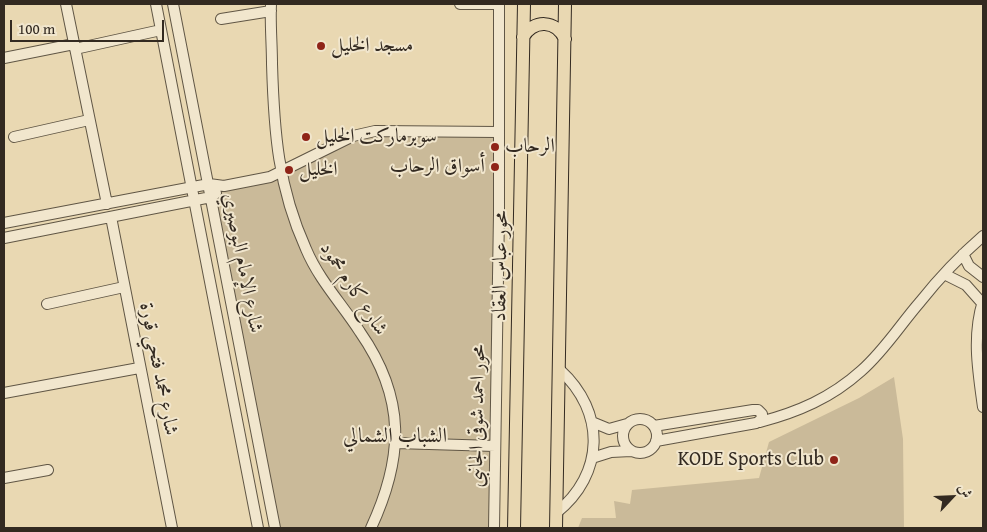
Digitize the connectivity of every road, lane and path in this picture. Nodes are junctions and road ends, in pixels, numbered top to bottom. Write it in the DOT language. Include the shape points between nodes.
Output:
graph roads {
  1 [pos="66,4"];
  2 [pos="156,4"];
  3 [pos="173,4"];
  4 [pos="460,4"];
  5 [pos="499,4"];
  6 [pos="524,4"];
  7 [pos="566,4"];
  8 [pos="271,7"];
  9 [pos="221,19"];
  10 [pos="161,30"];
  11 [pos="523,37"];
  12 [pos="565,39"];
  13 [pos="74,46"];
  14 [pos="4,58"];
  15 [pos="90,120"];
  16 [pos="498,132"];
  17 [pos="14,136"];
  18 [pos="280,173"];
  19 [pos="208,184"];
  20 [pos="224,186"];
  21 [pos="192,187"];
  22 [pos="211,197"];
  23 [pos="194,200"];
  24 [pos="107,204"];
  25 [pos="111,217"];
  26 [pos="4,224"];
  27 [pos="983,236"];
  28 [pos="4,238"];
  29 [pos="962,254"];
  30 [pos="944,274"];
  31 [pos="983,277"];
  32 [pos="124,287"];
  33 [pos="983,302"];
  34 [pos="47,304"];
  35 [pos="139,368"];
  36 [pos="560,370"];
  37 [pos="4,393"];
  38 [pos="983,407"];
  39 [pos="710,416"];
  40 [pos="592,422"];
  41 [pos="760,422"];
  42 [pos="627,424"];
  43 [pos="654,426"];
  44 [pos="712,432"];
  45 [pos="656,441"];
  46 [pos="396,443"];
  47 [pos="495,446"];
  48 [pos="630,451"];
  49 [pos="592,458"];
  50 [pos="48,470"];
  51 [pos="4,478"];
  52 [pos="556,513"];
  53 [pos="172,528"];
  54 [pos="258,528"];
  55 [pos="275,528"];
  56 [pos="371,528"];
  57 [pos="494,528"];
  58 [pos="514,528"];
  59 [pos="556,528"];
  1 -- 13 [label="street"];
  2 -- 10 [label="street, شارع الإمام البوصيري"];
  3 -- 19 [label="street, شارع الإمام البوصيري"];
  4 -- 5 [label="street"];
  5 -- 16 [label="street, محور احمد شوقى الجانبى"];
  6 -- 11 [label="main road, محور عباس العقاد"];
  7 -- 12 [label="main road"];
  8 -- 9 [label="street"];
  8 -- 18 [label="street, شارع كارم محمود" via="273,97"];
  10 -- 13 [label="street"];
  10 -- 21 [label="street, شارع الإمام البوصيري"];
  11 -- 12 [label="main road" via="529,29 543,23 557,27"];
  11 -- 58 [label="main road, محور عباس العقاد"];
  12 -- 36 [label="main road"];
  13 -- 14 [label="street"];
  13 -- 15 [label="street"];
  15 -- 17 [label="street"];
  15 -- 24 [label="street"];
  16 -- 18 [label="street" via="375,131 353,136"];
  16 -- 47 [label="street, محور احمد شوقى الجانبى"];
  18 -- 20 [label="street"];
  18 -- 46 [label="street, شارع كارم محمود" via="306,250 381,368 394,411"];
  19 -- 20 [label="street"];
  19 -- 21 [label="street"];
  19 -- 22 [label="street, شارع الإمام البوصيري"];
  20 -- 22 [label="street"];
  21 -- 23 [label="street, شارع الإمام البوصيري"];
  21 -- 24 [label="street"];
  22 -- 23 [label="street"];
  22 -- 55 [label="street, شارع الإمام البوصيري"];
  23 -- 25 [label="street"];
  23 -- 54 [label="street, شارع الإمام البوصيري"];
  24 -- 26 [label="street"];
  25 -- 28 [label="street"];
  25 -- 32 [label="street, شارع محمد فتحي قورة"];
  27 -- 29 [label="street"];
  29 -- 30 [label="street"];
  29 -- 31 [label="street" via="969,266"];
  30 -- 33 [label="street" via="966,285"];
  30 -- 41 [label="street" via="884,348 848,382 805,408"];
  32 -- 34 [label="street"];
  32 -- 35 [label="street, شارع محمد فتحي قورة"];
  33 -- 38 [label="street" via="976,347"];
  35 -- 37 [label="street"];
  35 -- 53 [label="street, شارع محمد فتحي قورة"];
  36 -- 40 [label="street" via="580,394"];
  36 -- 52 [label="main road"];
  39 -- 41 [label="street" via="755,409 762,414"];
  39 -- 43 [label="street"];
  39 -- 44 [label="street"];
  40 -- 42 [label="street" via="609,428"];
  40 -- 49 [label="street"];
  41 -- 44 [label="street"];
  42 -- 43 [label="street" via="641,418"];
  42 -- 48 [label="street" via="622,438"];
  43 -- 45 [label="street"];
  44 -- 45 [label="street"];
  45 -- 48 [label="street" via="646,452"];
  46 -- 47 [label="street"];
  46 -- 56 [label="street, شارع كارم محمود" via="391,478"];
  47 -- 57 [label="street, محور احمد شوقى الجانبى"];
  48 -- 49 [label="street"];
  49 -- 52 [label="street" via="578,491"];
  50 -- 51 [label="street"];
  52 -- 59 [label="main road"];
}
